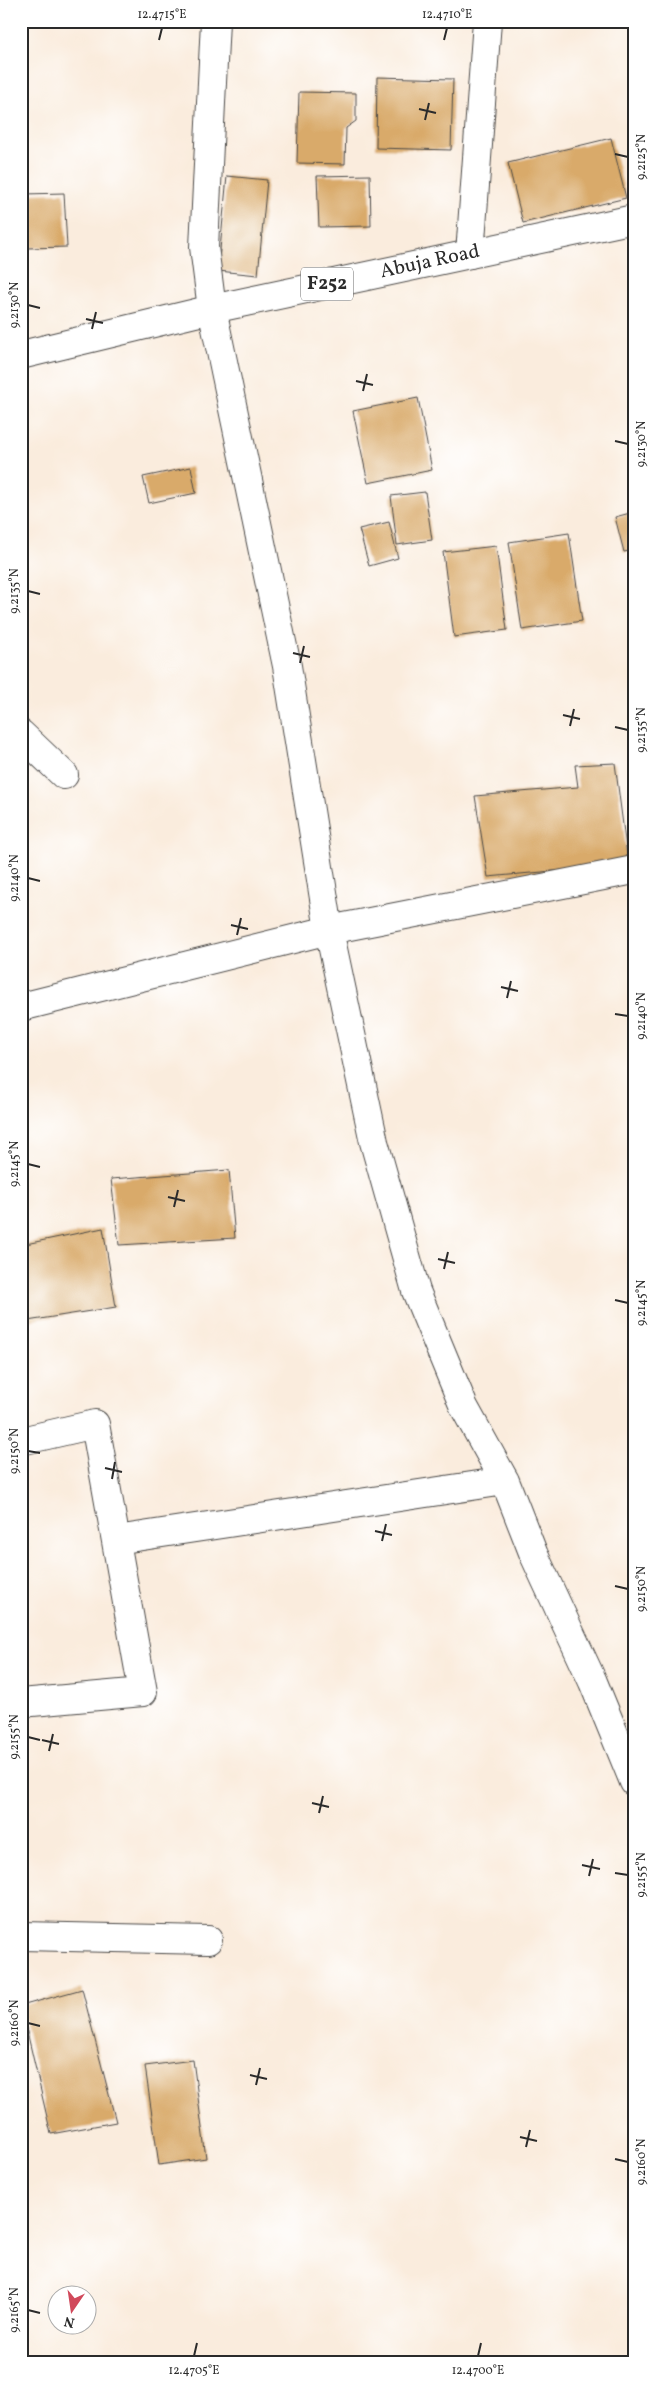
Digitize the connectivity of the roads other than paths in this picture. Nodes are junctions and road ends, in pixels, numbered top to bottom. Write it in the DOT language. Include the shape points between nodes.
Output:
graph roads {
  1 [pos="215,21"];
  2 [pos="487,21"];
  3 [pos="634,219"];
  4 [pos="470,254"];
  5 [pos="212,309"];
  6 [pos="21,355"];
  7 [pos="21,734"];
  8 [pos="64,775"];
  9 [pos="634,870"];
  10 [pos="329,930"];
  11 [pos="21,1007"];
  12 [pos="21,1441"];
  13 [pos="505,1481"];
  14 [pos="116,1540"];
  15 [pos="21,1702"];
  16 [pos="634,1782"];
  17 [pos="21,1936"];
  18 [pos="208,1940"];
  1 -- 5 [label="street" via="204,247"];
  2 -- 4 [label="street"];
  3 -- 4 [label="street, Abuja Road / F252"];
  4 -- 5 [label="street, Abuja Road / F252"];
  5 -- 6 [label="street, Abuja Road / F252"];
  5 -- 10 [label="street" via="287,666"];
  7 -- 8 [label="street"];
  9 -- 10 [label="street"];
  10 -- 11 [label="street"];
  10 -- 13 [label="street" via="374,1142 416,1290 464,1407"];
  12 -- 14 [label="street" via="95,1424"];
  13 -- 14 [label="street"];
  13 -- 16 [label="street" via="534,1556 593,1682"];
  14 -- 15 [label="street" via="143,1692"];
  17 -- 18 [label="street"];
}
